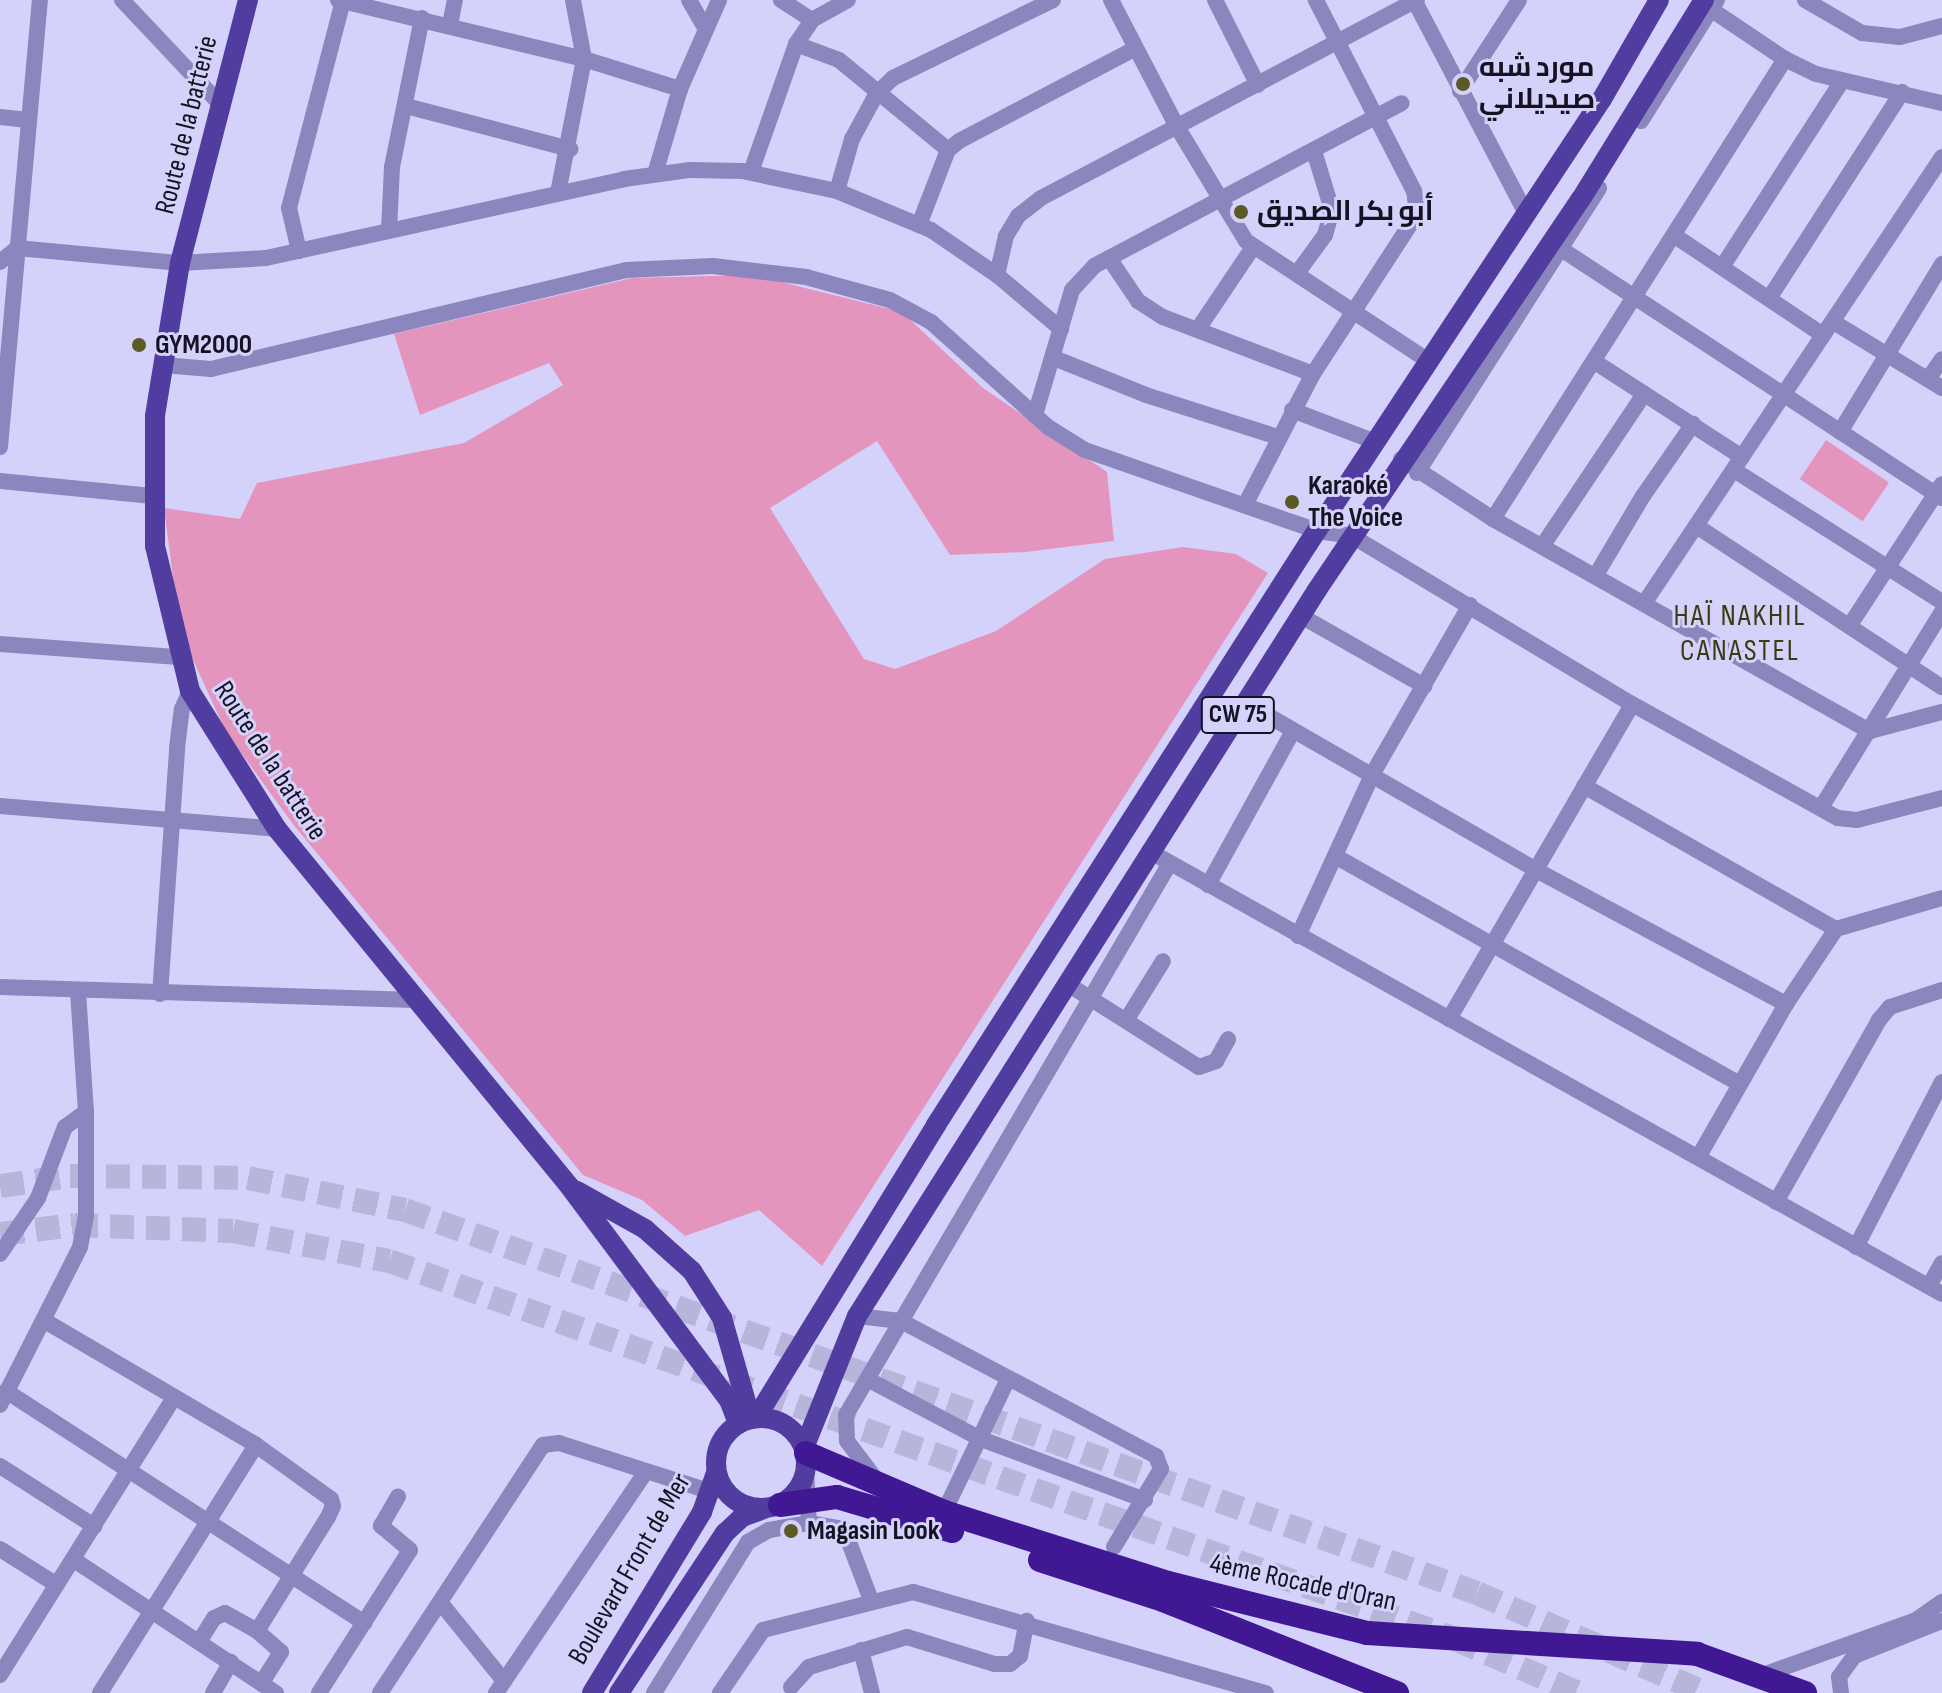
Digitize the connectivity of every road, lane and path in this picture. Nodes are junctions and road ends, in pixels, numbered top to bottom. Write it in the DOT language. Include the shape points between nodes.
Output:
graph roads {
  1 [pos="40,0"];
  2 [pos="248,0"];
  3 [pos="340,0"];
  4 [pos="455,0"];
  5 [pos="573,0"];
  6 [pos="689,0"];
  7 [pos="719,0"];
  8 [pos="781,0"];
  9 [pos="848,0"];
  10 [pos="1053,0"];
  11 [pos="1111,0"];
  12 [pos="1215,0"];
  13 [pos="1316,0"];
  14 [pos="1519,0"];
  15 [pos="1659,0"];
  16 [pos="1805,0"];
  17 [pos="1415,1"];
  18 [pos="1707,2"];
  19 [pos="130,3"];
  20 [pos="422,18"];
  21 [pos="812,20"];
  22 [pos="450,25"];
  23 [pos="1942,26"];
  24 [pos="706,30"];
  25 [pos="1337,42"];
  26 [pos="796,44"];
  27 [pos="1134,49"];
  28 [pos="584,59"];
  29 [pos="1785,59"];
  30 [pos="1841,82"];
  31 [pos="1258,85"];
  32 [pos="680,89"];
  33 [pos="1460,91"];
  34 [pos="1902,92"];
  35 [pos="877,93"];
  36 [pos="1402,103"];
  37 [pos="1942,103"];
  38 [pos="221,105"];
  39 [pos="406,106"];
  40 [pos="1377,116"];
  41 [pos="0,117"];
  42 [pos="28,120"];
  43 [pos="1176,125"];
  44 [pos="570,149"];
  45 [pos="948,150"];
  46 [pos="1314,151"];
  47 [pos="1942,157"];
  48 [pos="751,172"];
  49 [pos="655,174"];
  50 [pos="837,191"];
  51 [pos="558,193"];
  52 [pos="1219,201"];
  53 [pos="1525,211"];
  54 [pos="919,225"];
  55 [pos="389,230"];
  56 [pos="1675,236"];
  57 [pos="1556,246"];
  58 [pos="1253,247"];
  59 [pos="17,248"];
  60 [pos="299,251"];
  61 [pos="1109,258"];
  62 [pos="0,262"];
  63 [pos="180,263"];
  64 [pos="1942,264"];
  65 [pos="1722,267"];
  66 [pos="1298,272"];
  67 [pos="997,275"];
  68 [pos="1770,297"];
  69 [pos="1635,299"];
  70 [pos="1355,311"];
  71 [pos="1061,329"];
  72 [pos="1198,329"];
  73 [pos="1829,329"];
  74 [pos="1887,356"];
  75 [pos="1054,358"];
  76 [pos="1942,359"];
  77 [pos="1429,361"];
  78 [pos="1595,362"];
  79 [pos="163,365"];
  80 [pos="1313,374"];
  81 [pos="1935,384"];
  82 [pos="1644,394"];
  83 [pos="1785,394"];
  84 [pos="1292,410"];
  85 [pos="1035,415"];
  86 [pos="1693,424"];
  87 [pos="1840,432"];
  88 [pos="1278,437"];
  89 [pos="1376,442"];
  90 [pos="0,447"];
  91 [pos="1738,463"];
  92 [pos="1409,466"];
  93 [pos="0,481"];
  94 [pos="1940,492"];
  95 [pos="152,496"];
  96 [pos="1246,503"];
  97 [pos="1493,519"];
  98 [pos="1698,527"];
  99 [pos="1317,531"];
  100 [pos="1352,536"];
  101 [pos="1543,545"];
  102 [pos="1887,568"];
  103 [pos="1596,575"];
  104 [pos="1645,602"];
  105 [pos="1942,602"];
  106 [pos="1470,605"];
  107 [pos="1942,612"];
  108 [pos="1301,616"];
  109 [pos="1850,625"];
  110 [pos="0,644"];
  111 [pos="179,657"];
  112 [pos="1910,663"];
  113 [pos="1424,686"];
  114 [pos="1942,687"];
  115 [pos="190,691"];
  116 [pos="1246,703"];
  117 [pos="1632,704"];
  118 [pos="1942,712"];
  119 [pos="1293,731"];
  120 [pos="1870,731"];
  121 [pos="1373,773"];
  122 [pos="1584,786"];
  123 [pos="1942,798"];
  124 [pos="0,806"];
  125 [pos="1822,806"];
  126 [pos="172,817"];
  127 [pos="277,829"];
  128 [pos="1149,851"];
  129 [pos="1335,856"];
  130 [pos="1170,863"];
  131 [pos="1536,870"];
  132 [pos="1208,885"];
  133 [pos="1942,898"];
  134 [pos="1836,929"];
  135 [pos="1298,936"];
  136 [pos="1494,945"];
  137 [pos="1163,961"];
  138 [pos="1066,983"];
  139 [pos="0,987"];
  140 [pos="1942,990"];
  141 [pos="78,991"];
  142 [pos="160,994"];
  143 [pos="1091,998"];
  144 [pos="415,1000"];
  145 [pos="1786,1004"];
  146 [pos="1127,1019"];
  147 [pos="1449,1019"];
  148 [pos="1228,1039"];
  149 [pos="1942,1082"];
  150 [pos="1738,1083"];
  151 [pos="86,1112"];
  152 [pos="1699,1156"];
  153 [pos="570,1187"];
  154 [pos="1776,1202"];
  155 [pos="1856,1247"];
  156 [pos="0,1254"];
  157 [pos="1942,1263"];
  158 [pos="1936,1290"];
  159 [pos="857,1316"];
  160 [pos="45,1321"];
  161 [pos="901,1321"];
  162 [pos="1008,1379"];
  163 [pos="869,1380"];
  164 [pos="3,1398"];
  165 [pos="173,1399"];
  166 [pos="748,1420"];
  167 [pos="981,1439"];
  168 [pos="256,1445"];
  169 [pos="805,1457"];
  170 [pos="0,1466"];
  171 [pos="131,1469"];
  172 [pos="645,1473"];
  173 [pos="714,1482"];
  174 [pos="886,1489"];
  175 [pos="398,1496"];
  176 [pos="807,1498"];
  177 [pos="1145,1500"];
  178 [pos="772,1507"];
  179 [pos="944,1512"];
  180 [pos="207,1520"];
  181 [pos="809,1523"];
  182 [pos="94,1526"];
  183 [pos="1114,1547"];
  184 [pos="0,1549"];
  185 [pos="74,1560"];
  186 [pos="291,1575"];
  187 [pos="57,1585"];
  188 [pos="871,1600"];
  189 [pos="440,1602"];
  190 [pos="1942,1602"];
  191 [pos="151,1609"];
  192 [pos="1027,1621"];
  193 [pos="1942,1621"];
  194 [pos="365,1623"];
  195 [pos="1920,1626"];
  196 [pos="257,1631"];
  197 [pos="199,1642"];
  198 [pos="861,1650"];
  199 [pos="231,1662"];
  200 [pos="0,1675"];
  201 [pos="1760,1676"];
  202 [pos="262,1683"];
  203 [pos="500,1687"];
  204 [pos="792,1691"];
  205 [pos="100,1693"];
  206 [pos="213,1693"];
  207 [pos="276,1693"];
  208 [pos="319,1693"];
  209 [pos="380,1693"];
  210 [pos="592,1693"];
  211 [pos="619,1693"];
  212 [pos="654,1693"];
  213 [pos="720,1693"];
  214 [pos="872,1693"];
  215 [pos="1266,1693"];
  216 [pos="1397,1693"];
  217 [pos="1805,1693"];
  218 [pos="1841,1693"];
  1 -- 42 [label="street"];
  2 -- 38 [label="main road, Route de la batterie"];
  3 -- 20 [label="street"];
  3 -- 60 [label="street" via="292,195 290,222"];
  4 -- 22 [label="street"];
  5 -- 28 [label="street"];
  6 -- 24 [label="street"];
  7 -- 24 [label="street"];
  8 -- 21 [label="street"];
  9 -- 21 [label="street"];
  10 -- 35 [label="street" via="893,78"];
  11 -- 27 [label="street"];
  12 -- 31 [label="street"];
  13 -- 25 [label="street"];
  14 -- 33 [label="street"];
  15 -- 53 [label="main road" via="1602,99"];
  16 -- 23 [label="street" via="1862,33 1900,37"];
  17 -- 25 [label="street"];
  17 -- 33 [label="street"];
  18 -- 29 [label="street"];
  18 -- 57 [label="main road, CW 75"];
  19 -- 38 [label="street"];
  20 -- 22 [label="street"];
  20 -- 39 [label="street"];
  21 -- 26 [label="street"];
  22 -- 28 [label="street"];
  24 -- 32 [label="street"];
  25 -- 31 [label="street"];
  25 -- 40 [label="street"];
  26 -- 35 [label="street" via="839,60"];
  26 -- 48 [label="street"];
  27 -- 43 [label="street"];
  27 -- 45 [label="street"];
  28 -- 32 [label="street"];
  28 -- 44 [label="street"];
  29 -- 30 [label="street"];
  29 -- 56 [label="street"];
  30 -- 34 [label="street"];
  30 -- 65 [label="street"];
  31 -- 43 [label="street"];
  32 -- 49 [label="street"];
  33 -- 53 [label="street"];
  34 -- 37 [label="street"];
  34 -- 68 [label="street"];
  35 -- 45 [label="street"];
  35 -- 50 [label="street" via="852,139"];
  36 -- 40 [label="street"];
  38 -- 63 [label="main road, Route de la batterie"];
  39 -- 44 [label="street"];
  39 -- 55 [label="street" via="390,178"];
  40 -- 46 [label="street"];
  40 -- 70 [label="street" via="1414,191 1417,214"];
  41 -- 42 [label="street"];
  42 -- 59 [label="street"];
  43 -- 52 [label="street"];
  43 -- 67 [label="street" via="1041,198 1018,216 1006,236"];
  44 -- 51 [label="street"];
  45 -- 54 [label="street"];
  46 -- 52 [label="street"];
  46 -- 66 [label="street" via="1332,210 1325,235"];
  47 -- 73 [label="street"];
  48 -- 49 [label="street"];
  48 -- 50 [label="street"];
  49 -- 51 [label="street"];
  50 -- 54 [label="street"];
  51 -- 55 [label="street"];
  52 -- 58 [label="street"];
  52 -- 61 [label="street"];
  53 -- 77 [label="main road"];
  54 -- 67 [label="street"];
  55 -- 60 [label="street"];
  56 -- 65 [label="street"];
  56 -- 69 [label="street"];
  57 -- 69 [label="street"];
  57 -- 92 [label="main road, CW 75"];
  58 -- 66 [label="street"];
  58 -- 72 [label="street"];
  59 -- 62 [label="street"];
  59 -- 63 [label="street"];
  59 -- 90 [label="street"];
  60 -- 63 [label="street" via="245,261"];
  61 -- 71 [label="street" via="1072,290"];
  61 -- 72 [label="street" via="1138,301"];
  63 -- 79 [label="main road, Route de la batterie"];
  64 -- 74 [label="street"];
  65 -- 68 [label="street"];
  66 -- 70 [label="street"];
  67 -- 71 [label="street"];
  68 -- 73 [label="street"];
  69 -- 78 [label="street"];
  69 -- 83 [label="street"];
  70 -- 77 [label="street"];
  70 -- 80 [label="street"];
  71 -- 75 [label="street"];
  72 -- 80 [label="street"];
  73 -- 74 [label="street"];
  73 -- 83 [label="street"];
  74 -- 81 [label="street"];
  74 -- 87 [label="street"];
  75 -- 85 [label="street"];
  75 -- 88 [label="street" via="1146,395"];
  76 -- 81 [label="street"];
  77 -- 89 [label="main road"];
  78 -- 82 [label="street"];
  78 -- 97 [label="street"];
  79 -- 85 [label="street" via="211,369 626,270 713,266 770,270 890,300 931,322"];
  79 -- 95 [label="main road, Route de la batterie"];
  80 -- 84 [label="street"];
  82 -- 86 [label="street"];
  82 -- 101 [label="street"];
  83 -- 87 [label="street"];
  83 -- 91 [label="street"];
  84 -- 88 [label="street"];
  84 -- 89 [label="street"];
  85 -- 96 [label="street" via="1085,450"];
  86 -- 91 [label="street"];
  86 -- 103 [label="street"];
  87 -- 94 [label="street"];
  88 -- 96 [label="street"];
  89 -- 99 [label="main road"];
  91 -- 98 [label="street"];
  91 -- 102 [label="street"];
  92 -- 97 [label="street"];
  92 -- 100 [label="main road, CW 75"];
  93 -- 95 [label="street"];
  94 -- 102 [label="street"];
  95 -- 111 [label="main road, Route de la batterie" via="155,546"];
  96 -- 99 [label="street"];
  97 -- 101 [label="street"];
  98 -- 104 [label="street"];
  98 -- 109 [label="street"];
  99 -- 100 [label="street"];
  99 -- 166 [label="main road"];
  100 -- 106 [label="street"];
  100 -- 108 [label="main road, CW 75"];
  101 -- 103 [label="street"];
  102 -- 105 [label="street"];
  102 -- 109 [label="street"];
  103 -- 104 [label="street"];
  104 -- 120 [label="street"];
  106 -- 113 [label="street"];
  106 -- 117 [label="street"];
  107 -- 112 [label="street"];
  108 -- 113 [label="street"];
  108 -- 116 [label="main road, CW 75"];
  109 -- 112 [label="street"];
  110 -- 111 [label="street"];
  111 -- 115 [label="main road, Route de la batterie"];
  112 -- 114 [label="street"];
  112 -- 120 [label="street"];
  113 -- 121 [label="street"];
  115 -- 126 [label="street" via="180,718"];
  115 -- 127 [label="main road, Route de la batterie"];
  116 -- 119 [label="street"];
  116 -- 128 [label="main road, CW 75"];
  117 -- 122 [label="street"];
  117 -- 125 [label="street"];
  118 -- 120 [label="street"];
  119 -- 121 [label="street"];
  119 -- 132 [label="street"];
  120 -- 125 [label="street"];
  121 -- 129 [label="street"];
  121 -- 131 [label="street"];
  122 -- 131 [label="street"];
  122 -- 134 [label="street"];
  123 -- 125 [label="street" via="1857,820 1838,818"];
  124 -- 126 [label="street"];
  126 -- 127 [label="street"];
  126 -- 142 [label="street"];
  127 -- 144 [label="main road, Route de la batterie"];
  128 -- 130 [label="street"];
  128 -- 138 [label="main road, CW 75"];
  129 -- 135 [label="street"];
  129 -- 136 [label="street"];
  130 -- 132 [label="street"];
  130 -- 143 [label="street"];
  131 -- 136 [label="street"];
  131 -- 145 [label="street"];
  132 -- 135 [label="street"];
  133 -- 134 [label="street"];
  134 -- 145 [label="street"];
  135 -- 147 [label="street"];
  136 -- 147 [label="street"];
  136 -- 150 [label="street"];
  137 -- 146 [label="street"];
  138 -- 143 [label="street"];
  138 -- 159 [label="main road, CW 75"];
  139 -- 141 [label="street"];
  140 -- 154 [label="street" via="1890,1007 1879,1020"];
  141 -- 142 [label="street"];
  141 -- 151 [label="street"];
  142 -- 144 [label="street"];
  143 -- 146 [label="street"];
  143 -- 161 [label="street"];
  144 -- 153 [label="main road, Route de la batterie"];
  145 -- 150 [label="street"];
  146 -- 148 [label="street" via="1203,1068 1216,1061"];
  147 -- 152 [label="street"];
  149 -- 155 [label="street"];
  150 -- 152 [label="street"];
  151 -- 156 [label="street" via="65,1127 38,1198"];
  151 -- 160 [label="street" via="86,1217 80,1247"];
  152 -- 154 [label="street"];
  153 -- 166 [label="main road, Route de la batterie"];
  153 -- 166 [label="main road" via="645,1229 692,1271 722,1318"];
  154 -- 155 [label="street"];
  155 -- 158 [label="street"];
  157 -- 158 [label="street"];
  159 -- 161 [label="street"];
  159 -- 169 [label="main road, CW 75"];
  160 -- 164 [label="street"];
  160 -- 165 [label="street"];
  161 -- 162 [label="street"];
  161 -- 163 [label="street"];
  162 -- 167 [label="street"];
  162 -- 177 [label="street" via="1153,1453 1161,1469"];
  163 -- 167 [label="street"];
  163 -- 174 [label="street" via="843,1428 852,1451"];
  164 -- 171 [label="street"];
  165 -- 168 [label="street"];
  165 -- 171 [label="street"];
  166 -- 169 [label="main road" via="784,1424"];
  166 -- 173 [label="main road" via="717,1450"];
  167 -- 177 [label="street"];
  167 -- 179 [label="street"];
  168 -- 180 [label="street"];
  168 -- 186 [label="street" via="325,1492 333,1506"];
  169 -- 174 [label="highway, 4ème Rocade d'Oran"];
  169 -- 176 [label="street"];
  169 -- 178 [label="main road" via="797,1491"];
  170 -- 182 [label="street"];
  171 -- 180 [label="street"];
  171 -- 182 [label="street"];
  172 -- 173 [label="street"];
  172 -- 189 [label="street" via="559,1443 543,1445"];
  172 -- 203 [label="street"];
  173 -- 178 [label="main road" via="738,1503"];
  173 -- 210 [label="main road, Boulevard Front de Mer"];
  174 -- 179 [label="highway, 4ème Rocade d'Oran"];
  175 -- 194 [label="street" via="381,1526 410,1550"];
  176 -- 178 [label="highway, 4ème Rocade d'Oran"];
  176 -- 181 [label="street"];
  176 -- 216 [label="highway, 4ème Rocade d'Oran" via="866,1503 1163,1600"];
  177 -- 183 [label="street"];
  178 -- 211 [label="main road" via="742,1517 725,1533"];
  179 -- 201 [label="highway, 4ème Rocade d'Oran" via="1168,1583 1367,1633 1632,1646 1697,1654"];
  180 -- 186 [label="street"];
  180 -- 191 [label="street"];
  181 -- 188 [label="street" via="844,1529"];
  181 -- 212 [label="street" via="769,1530 748,1542"];
  182 -- 185 [label="street"];
  184 -- 187 [label="street"];
  185 -- 187 [label="street"];
  185 -- 191 [label="street"];
  186 -- 194 [label="street"];
  186 -- 196 [label="street"];
  187 -- 200 [label="street"];
  188 -- 192 [label="street" via="926,1594"];
  188 -- 213 [label="street" via="763,1630"];
  189 -- 203 [label="street"];
  189 -- 209 [label="street"];
  190 -- 195 [label="street"];
  191 -- 197 [label="street"];
  191 -- 205 [label="street"];
  192 -- 198 [label="street" via="1020,1656 1010,1664 995,1664 915,1637"];
  192 -- 215 [label="street"];
  193 -- 195 [label="street"];
  194 -- 208 [label="street"];
  195 -- 201 [label="street"];
  195 -- 218 [label="street" via="1854,1656 1839,1677"];
  196 -- 197 [label="street" via="225,1613 214,1618"];
  196 -- 202 [label="street" via="281,1652"];
  197 -- 199 [label="street"];
  198 -- 204 [label="street" via="809,1667"];
  198 -- 214 [label="street"];
  199 -- 202 [label="street"];
  199 -- 206 [label="street"];
  201 -- 217 [label="highway, 4ème Rocade d'Oran"];
  202 -- 207 [label="street"];
}
